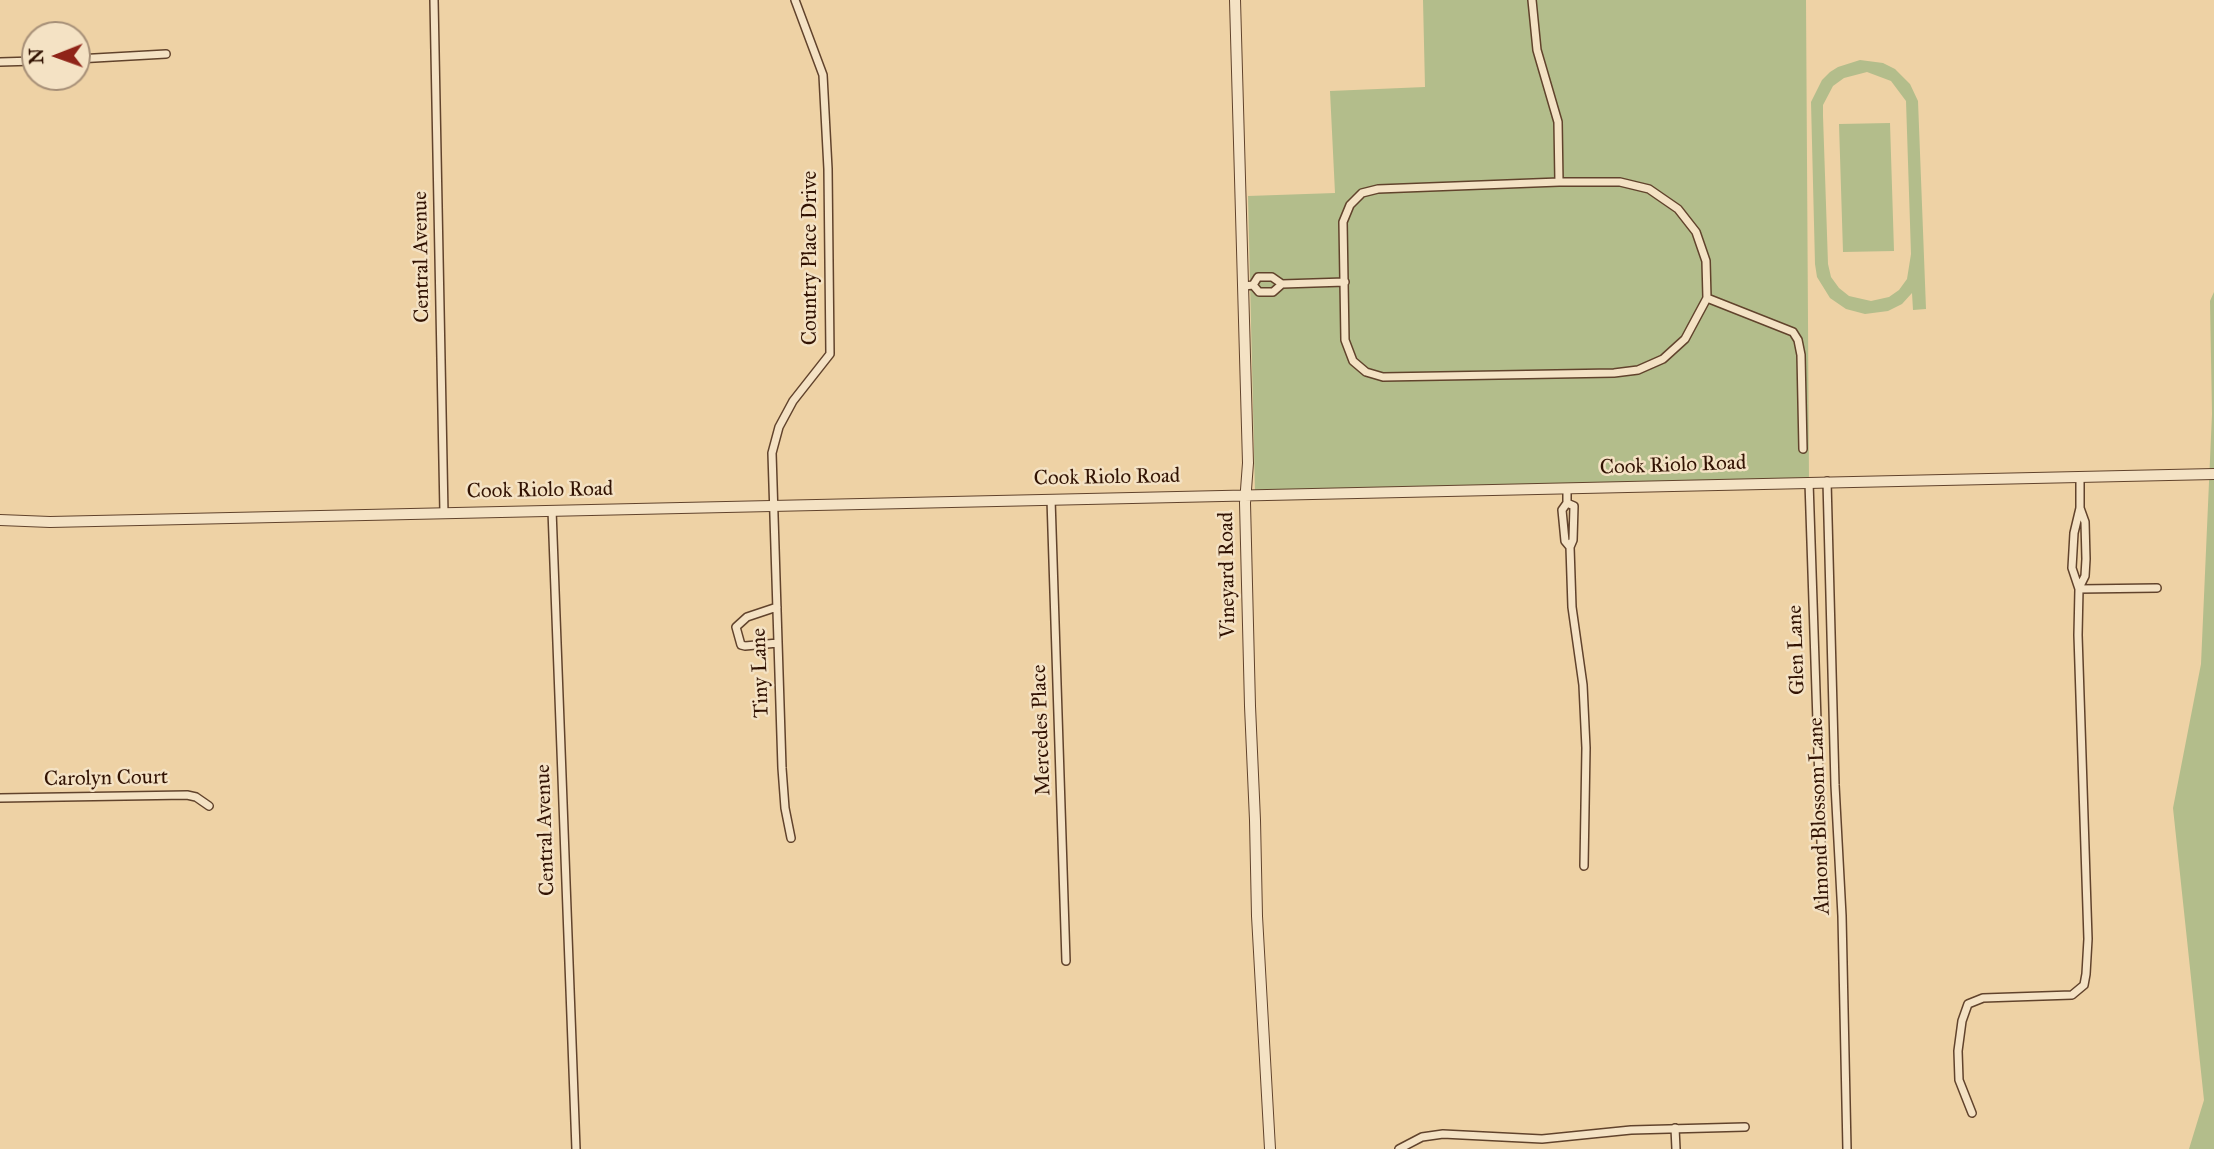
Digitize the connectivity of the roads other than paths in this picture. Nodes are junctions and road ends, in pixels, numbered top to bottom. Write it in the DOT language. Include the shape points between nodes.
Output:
graph roads {
  1 [pos="434,0"];
  2 [pos="795,0"];
  3 [pos="1235,0"];
  4 [pos="1532,0"];
  5 [pos="166,54"];
  6 [pos="91,57"];
  7 [pos="21,61"];
  8 [pos="0,62"];
  9 [pos="1559,182"];
  10 [pos="1345,282"];
  11 [pos="1248,285"];
  12 [pos="1282,285"];
  13 [pos="1707,298"];
  14 [pos="1802,449"];
  15 [pos="2214,474"];
  16 [pos="2080,476"];
  17 [pos="1827,481"];
  18 [pos="1810,482"];
  19 [pos="1567,488"];
  20 [pos="1246,494"];
  21 [pos="1051,499"];
  22 [pos="1567,503"];
  23 [pos="774,505"];
  24 [pos="2080,508"];
  25 [pos="552,510"];
  26 [pos="444,513"];
  27 [pos="0,520"];
  28 [pos="1563,525"];
  29 [pos="1574,525"];
  30 [pos="1570,547"];
  31 [pos="2157,588"];
  32 [pos="2079,589"];
  33 [pos="777,607"];
  34 [pos="778,643"];
  35 [pos="0,798"];
  36 [pos="209,806"];
  37 [pos="791,838"];
  38 [pos="1584,866"];
  39 [pos="1822,901"];
  40 [pos="1066,961"];
  41 [pos="1972,1112"];
  42 [pos="1745,1126"];
  43 [pos="1675,1128"];
  44 [pos="576,1149"];
  45 [pos="1270,1149"];
  46 [pos="1399,1149"];
  47 [pos="1676,1149"];
  48 [pos="1847,1149"];
  1 -- 26 [label="street, Central Avenue"];
  2 -- 23 [label="street, Country Place Drive" via="823,75 830,354 779,427 772,453"];
  3 -- 11 [label="street, Vineyard Road"];
  4 -- 9 [label="street" via="1537,50 1558,122"];
  5 -- 6 [label="street"];
  7 -- 8 [label="street"];
  9 -- 10 [label="street" via="1378,188 1362,193 1343,222"];
  9 -- 13 [label="street" via="1620,182 1649,190 1678,209 1696,232 1706,261"];
  10 -- 12 [label="street"];
  10 -- 13 [label="street" via="1345,341 1353,361 1366,372 1383,377 1638,370 1663,359 1685,339"];
  11 -- 12 [label="street" via="1259,292 1273,292"];
  11 -- 12 [label="street" via="1258,277 1272,277"];
  11 -- 20 [label="street, Vineyard Road"];
  13 -- 14 [label="street" via="1793,332 1801,355"];
  15 -- 16 [label="street, Cook Riolo Road"];
  16 -- 17 [label="street, Cook Riolo Road"];
  16 -- 24 [label="street"];
  17 -- 18 [label="street, Cook Riolo Road"];
  17 -- 48 [label="street, Almond Blossom Lane"];
  18 -- 19 [label="street, Cook Riolo Road"];
  18 -- 39 [label="street, Glen Lane"];
  19 -- 20 [label="street, Cook Riolo Road"];
  19 -- 22 [label="street"];
  20 -- 21 [label="street, Cook Riolo Road"];
  20 -- 45 [label="street, Vineyard Road" via="1257,916"];
  21 -- 23 [label="street, Cook Riolo Road"];
  21 -- 40 [label="street, Mercedes Place"];
  22 -- 28 [label="street" via="1562,510"];
  22 -- 29 [label="street" via="1574,506"];
  23 -- 25 [label="street, Cook Riolo Road"];
  23 -- 33 [label="street, Tiny Lane"];
  24 -- 32 [label="street" via="2072,568"];
  24 -- 32 [label="street" via="2086,559"];
  25 -- 26 [label="street, Cook Riolo Road"];
  25 -- 44 [label="street, Central Avenue"];
  26 -- 27 [label="street, Cook Riolo Road"];
  28 -- 29 [label="street"];
  28 -- 30 [label="street" via="1564,541"];
  29 -- 30 [label="street"];
  30 -- 38 [label="street" via="1586,736"];
  31 -- 32 [label="street"];
  32 -- 41 [label="street" via="2088,939 2084,985 2072,995 2060,997 1983,998 1968,1004 1958,1051 1959,1080"];
  33 -- 34 [label="street, Tiny Lane"];
  33 -- 34 [label="street" via="747,617 736,627 741,645"];
  34 -- 37 [label="street, Tiny Lane" via="782,768"];
  35 -- 36 [label="street, Carolyn Court" via="187,795"];
  42 -- 43 [label="street"];
  43 -- 46 [label="street" via="1502,1143 1443,1134 1422,1137"];
  43 -- 47 [label="street"];
}
